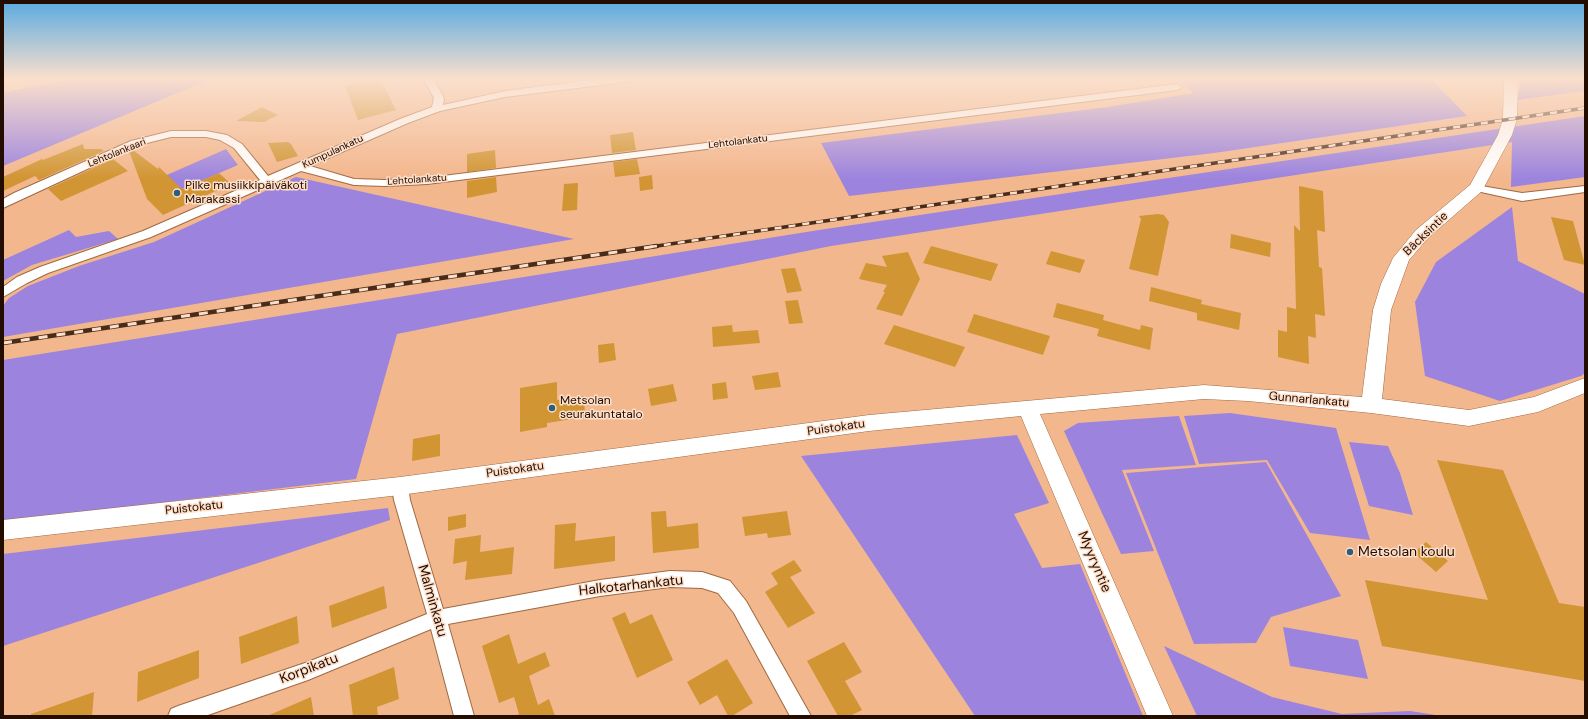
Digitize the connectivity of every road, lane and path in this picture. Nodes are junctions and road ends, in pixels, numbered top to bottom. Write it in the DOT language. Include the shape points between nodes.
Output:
graph roads {
  1 [pos="430,112"];
  2 [pos="981,112"];
  3 [pos="1510,112"];
  4 [pos="300,167"];
  5 [pos="267,182"];
  6 [pos="1476,188"];
  7 [pos="1585,189"];
  8 [pos="3,204"];
  9 [pos="3,293"];
  10 [pos="1585,385"];
  11 [pos="1371,405"];
  12 [pos="1027,408"];
  13 [pos="400,486"];
  14 [pos="3,530"];
  15 [pos="437,618"];
  16 [pos="178,716"];
  17 [pos="464,716"];
  18 [pos="802,716"];
  19 [pos="1160,716"];
  1 -- 4 [label="street, Kumpulankatu" via="386,128"];
  2 -- 4 [label="street, Lehtolankatu" via="427,181 354,182"];
  3 -- 6 [label="street, Bäcksintie" via="1505,135"];
  4 -- 5 [label="street, Kumpulankatu"];
  5 -- 8 [label="street, Lehtolankaari" via="238,146 223,137 206,134 170,134 136,143"];
  5 -- 9 [label="street, Kumpulankatu" via="147,234 44,270 22,280"];
  6 -- 7 [label="street" via="1522,197"];
  6 -- 11 [label="street, Bäcksintie" via="1422,234 1401,258 1382,310"];
  10 -- 11 [label="street, Gunnarlankatu" via="1510,412 1469,418"];
  11 -- 12 [label="street, Gunnarlankatu" via="1204,392"];
  12 -- 13 [label="street, Puistokatu" via="869,423"];
  12 -- 19 [label="street, Myyryntie"];
  13 -- 14 [label="street, Puistokatu"];
  13 -- 15 [label="street, Malminkatu"];
  15 -- 16 [label="street, Korpikatu" via="308,671"];
  15 -- 17 [label="street, Malminkatu"];
  15 -- 18 [label="street, Halkotarhankatu" via="600,588 670,579 702,580 724,587 740,607"];
}
